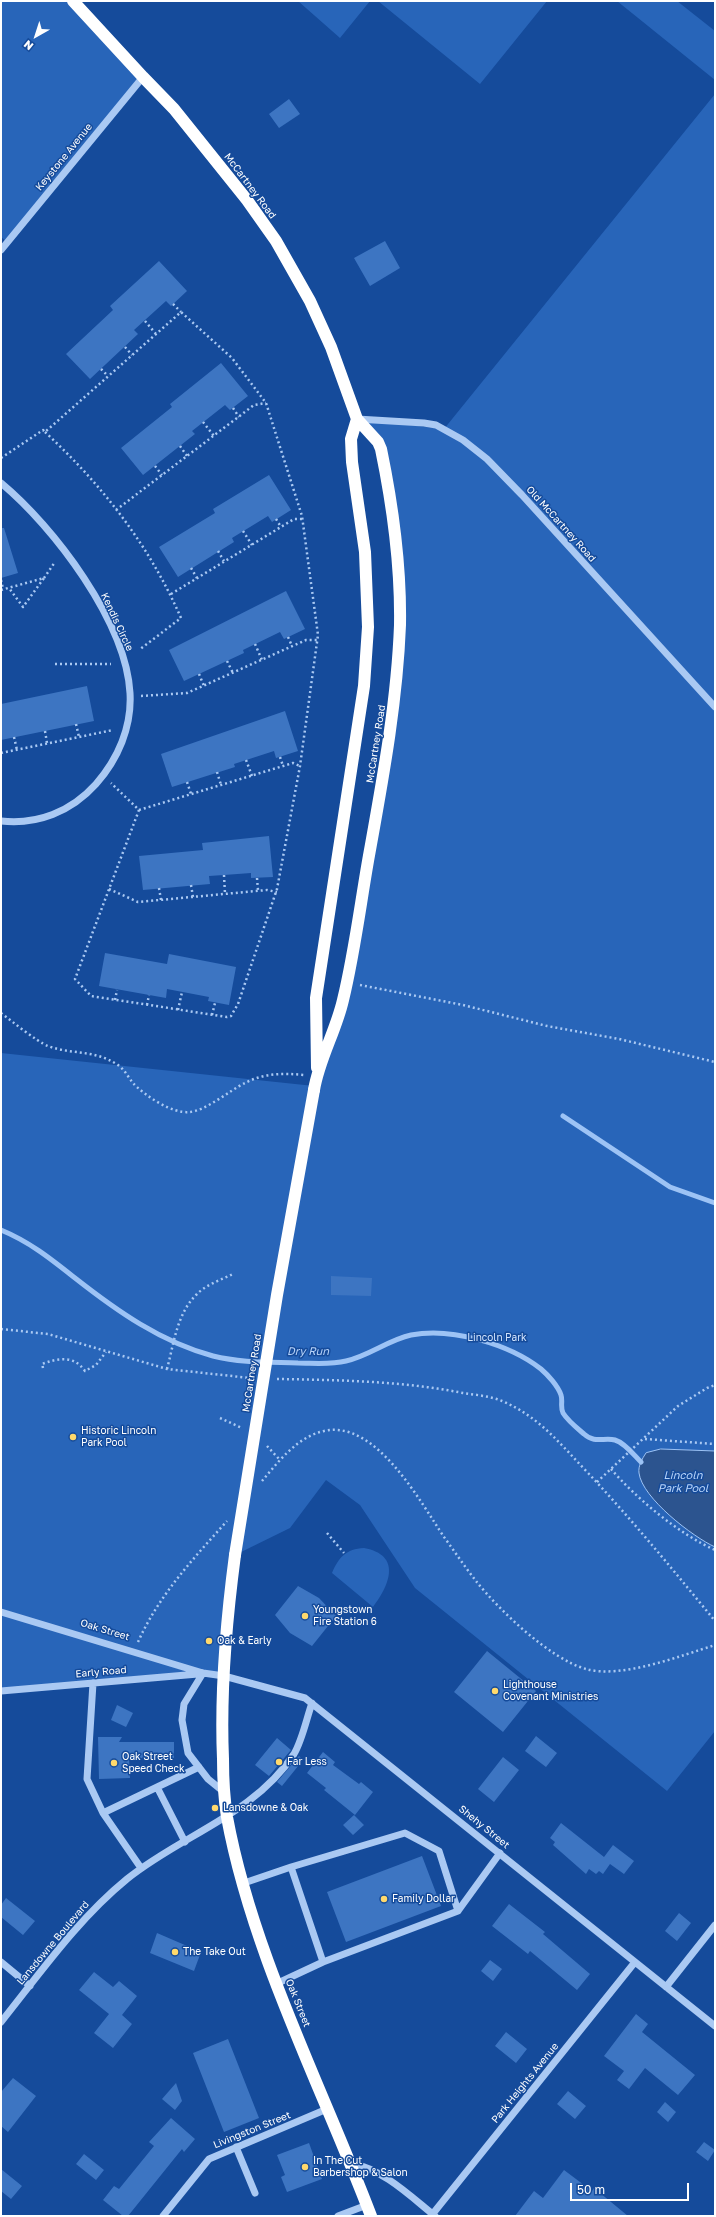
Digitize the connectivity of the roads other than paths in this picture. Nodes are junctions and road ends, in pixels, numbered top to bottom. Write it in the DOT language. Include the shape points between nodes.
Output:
graph roads {
  1 [pos="73,1"];
  2 [pos="142,77"];
  3 [pos="1,250"];
  4 [pos="357,419"];
  5 [pos="1,483"];
  6 [pos="715,707"];
  7 [pos="1,821"];
  8 [pos="317,1076"];
  9 [pos="1,1612"];
  10 [pos="203,1673"];
  11 [pos="224,1676"];
  12 [pos="93,1683"];
  13 [pos="1,1691"];
  14 [pos="312,1703"];
  15 [pos="199,1767"];
  16 [pos="157,1787"];
  17 [pos="224,1792"];
  18 [pos="103,1813"];
  19 [pos="227,1817"];
  20 [pos="185,1842"];
  21 [pos="500,1853"];
  22 [pos="291,1867"];
  23 [pos="141,1868"];
  24 [pos="244,1883"];
  25 [pos="458,1912"];
  26 [pos="715,1925"];
  27 [pos="1,1962"];
  28 [pos="323,1962"];
  29 [pos="635,1962"];
  30 [pos="278,1983"];
  31 [pos="30,1986"];
  32 [pos="666,1986"];
  33 [pos="1,2022"];
  34 [pos="715,2026"];
  35 [pos="327,2109"];
  36 [pos="236,2146"];
  37 [pos="351,2163"];
  38 [pos="255,2193"];
  39 [pos="369,2211"];
  40 [pos="432,2215"];
  41 [pos="163,2216"];
  42 [pos="338,2216"];
  1 -- 2 [label="highway, McCartney Road"];
  2 -- 3 [label="street, Keystone Avenue"];
  2 -- 4 [label="highway, McCartney Road" via="174,108 276,241 310,301 331,348"];
  4 -- 6 [label="street, Old McCartney Road" via="436,425 487,459"];
  4 -- 8 [label="highway, McCartney Road" via="351,439 365,552 367,634 364,686 316,998"];
  4 -- 8 [label="highway, McCartney Road" via="378,442 381,449 396,540 400,624 395,698 381,793 347,982"];
  5 -- 7 [label="street, Kendis Circle" via="32,512 85,580 121,650 130,696 125,735 117,755 91,790 74,804 55,814 34,821"];
  8 -- 11 [label="highway, McCartney Road, bridge" via="277,1295 235,1555 226,1626"];
  9 -- 10 [label="street, Oak Street"];
  10 -- 11 [label="street, Oak Street"];
  10 -- 12 [label="street, Early Road"];
  10 -- 15 [label="street" via="184,1704 182,1720 188,1753"];
  11 -- 14 [label="street, Shehy Street" via="305,1698"];
  11 -- 17 [label="highway, Oak Street"];
  12 -- 13 [label="street, Early Road"];
  12 -- 18 [label="street" via="87,1779"];
  14 -- 19 [label="street, Lansdowne Boulevard" via="294,1753 274,1780"];
  14 -- 21 [label="street, Shehy Street"];
  15 -- 16 [label="street"];
  15 -- 17 [label="street" via="208,1779"];
  16 -- 18 [label="street"];
  16 -- 20 [label="street"];
  17 -- 19 [label="highway, Oak Street"];
  18 -- 23 [label="street"];
  19 -- 20 [label="street, Lansdowne Boulevard"];
  19 -- 24 [label="highway, Oak Street"];
  20 -- 23 [label="street, Lansdowne Boulevard"];
  21 -- 25 [label="street"];
  21 -- 29 [label="street, Shehy Street"];
  22 -- 24 [label="street"];
  22 -- 25 [label="street" via="406,1833 439,1851"];
  22 -- 28 [label="street"];
  23 -- 31 [label="street, Lansdowne Boulevard" via="101,1902"];
  24 -- 30 [label="highway, Oak Street"];
  25 -- 28 [label="street"];
  26 -- 32 [label="street"];
  27 -- 31 [label="street"];
  28 -- 30 [label="street"];
  29 -- 32 [label="street, Shehy Street"];
  29 -- 40 [label="street, Park Heights Avenue"];
  30 -- 35 [label="highway, Oak Street"];
  31 -- 33 [label="street, Lansdowne Boulevard"];
  32 -- 34 [label="street, Shehy Street"];
  35 -- 36 [label="street, Livingston Street"];
  35 -- 37 [label="highway, Oak Street"];
  36 -- 38 [label="street"];
  36 -- 41 [label="street, Livingston Street" via="209,2159"];
  37 -- 39 [label="highway, Oak Street"];
  37 -- 40 [label="street" via="368,2169 397,2186"];
  39 -- 42 [label="street"];
}
